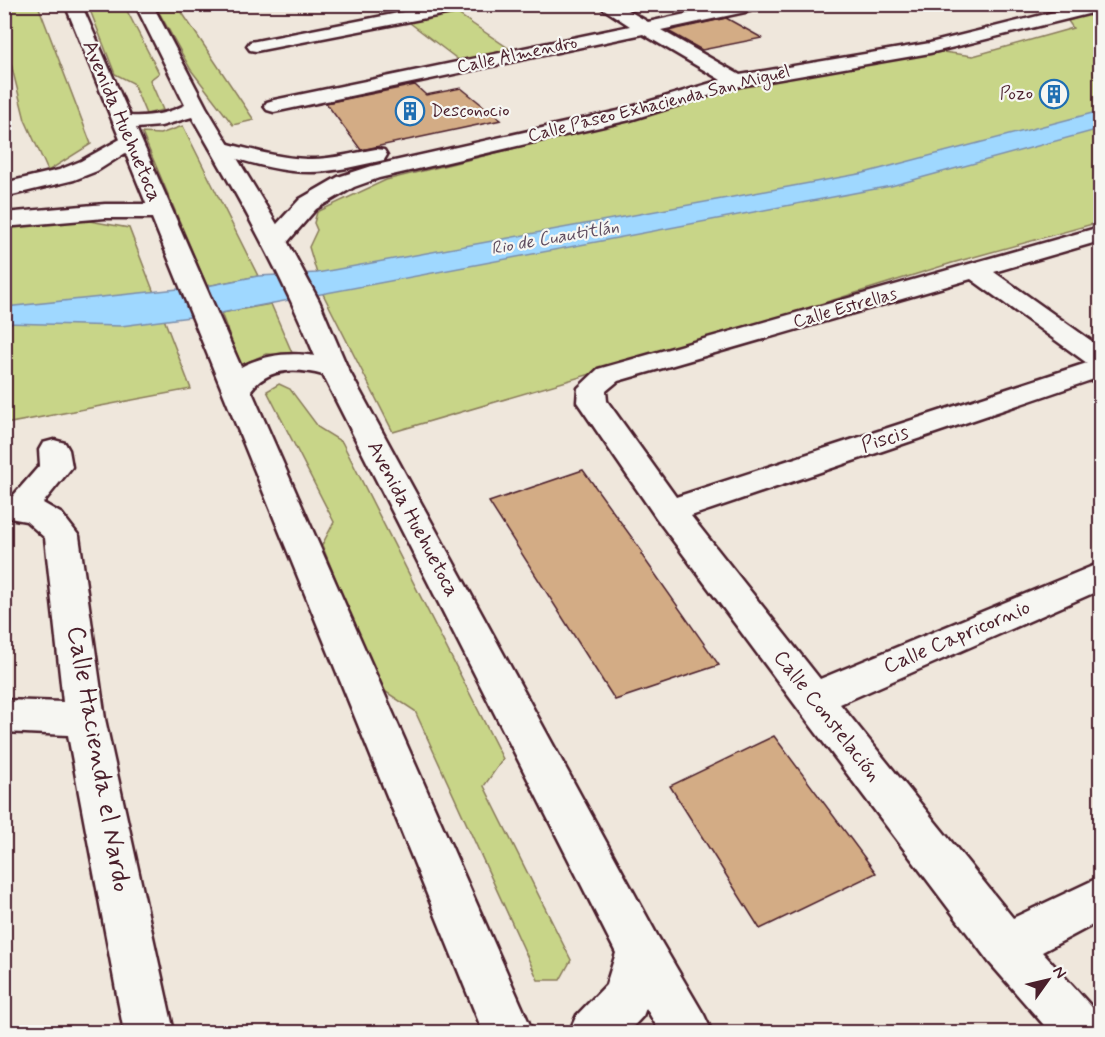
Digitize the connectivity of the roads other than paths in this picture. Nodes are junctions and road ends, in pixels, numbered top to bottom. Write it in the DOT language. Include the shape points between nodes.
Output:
graph roads {
  1 [pos="73,4"];
  2 [pos="143,4"];
  3 [pos="472,4"];
  4 [pos="604,4"];
  5 [pos="759,4"];
  6 [pos="1054,4"];
  7 [pos="1101,6"];
  8 [pos="644,28"];
  9 [pos="256,46"];
  10 [pos="719,72"];
  11 [pos="737,81"];
  12 [pos="274,106"];
  13 [pos="196,108"];
  14 [pos="613,110"];
  15 [pos="127,131"];
  16 [pos="221,148"];
  17 [pos="4,190"];
  18 [pos="159,211"];
  19 [pos="4,220"];
  20 [pos="1101,234"];
  21 [pos="275,241"];
  22 [pos="976,271"];
  23 [pos="1101,359"];
  24 [pos="1101,368"];
  25 [pos="334,369"];
  26 [pos="592,388"];
  27 [pos="236,391"];
  28 [pos="54,450"];
  29 [pos="13,507"];
  30 [pos="669,511"];
  31 [pos="1101,576"];
  32 [pos="813,699"];
  33 [pos="4,716"];
  34 [pos="85,719"];
  35 [pos="1101,898"];
  36 [pos="1006,946"];
  37 [pos="640,951"];
  38 [pos="511,1031"];
  39 [pos="149,1032"];
  40 [pos="594,1032"];
  41 [pos="687,1032"];
  42 [pos="1082,1032"];
  1 -- 15 [label="street, Avenida Huehuetoca"];
  2 -- 13 [label="street, Avenida Huehuetoca"];
  3 -- 9 [label="street"];
  4 -- 8 [label="street"];
  5 -- 8 [label="street, Calle Almendro"];
  6 -- 10 [label="street, Calle Paseo Exhacienda San Miguel" via="913,37"];
  7 -- 11 [label="street, Calle Paseo Exhacienda San Miguel" via="930,48"];
  8 -- 10 [label="street"];
  8 -- 12 [label="street, Calle Almendro"];
  10 -- 11 [label="street"];
  10 -- 14 [label="street, Calle Paseo Exhacienda San Miguel"];
  11 -- 14 [label="street, Calle Paseo Exhacienda San Miguel"];
  13 -- 15 [label="street" via="160,122 140,123"];
  13 -- 16 [label="street, Avenida Huehuetoca"];
  14 -- 16 [label="street, Calle Paseo Exhacienda San Miguel" via="330,164 290,164"];
  14 -- 21 [label="street, Calle Paseo Exhacienda San Miguel" via="362,176 308,204"];
  15 -- 17 [label="street" via="89,166"];
  15 -- 18 [label="street, Avenida Huehuetoca"];
  16 -- 21 [label="street, Avenida Huehuetoca"];
  18 -- 19 [label="street"];
  18 -- 27 [label="street, Avenida Huehuetoca"];
  20 -- 22 [label="street, Calle Estrellas"];
  21 -- 25 [label="street, Avenida Huehuetoca" via="306,301"];
  22 -- 23 [label="street"];
  22 -- 26 [label="street, Calle Estrellas" via="608,375"];
  24 -- 30 [label="street, Piscis"];
  25 -- 27 [label="street" via="306,362 276,362 249,374"];
  25 -- 37 [label="street, Avenida Huehuetoca"];
  26 -- 30 [label="street, Calle Constelación" via="592,402"];
  27 -- 38 [label="street, Avenida Huehuetoca"];
  28 -- 29 [label="street, Calle Hacienda el Nardo" via="56,467"];
  29 -- 34 [label="street, Calle Hacienda el Nardo" via="48,518 62,536"];
  30 -- 32 [label="street, Calle Constelación"];
  31 -- 32 [label="street, Calle Capricornio"];
  32 -- 36 [label="street, Calle Constelación"];
  33 -- 34 [label="street"];
  34 -- 39 [label="street, Calle Hacienda el Nardo"];
  35 -- 36 [label="street"];
  36 -- 42 [label="street, Calle Constelación"];
  37 -- 40 [label="street" via="626,999"];
  37 -- 41 [label="street, Avenida Huehuetoca"];
}
